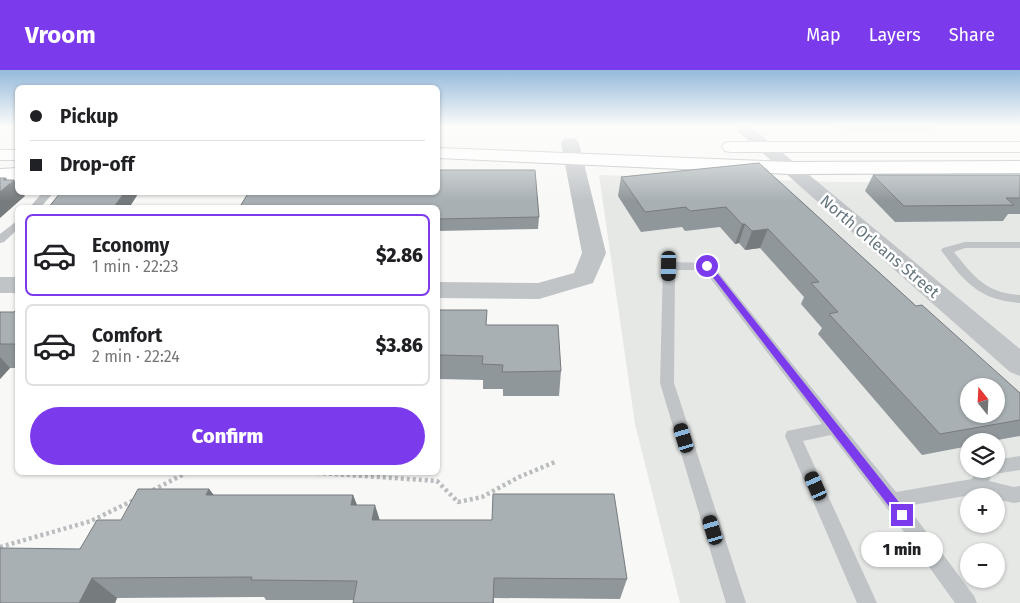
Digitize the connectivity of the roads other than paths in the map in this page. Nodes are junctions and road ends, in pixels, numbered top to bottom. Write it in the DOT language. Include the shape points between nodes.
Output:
graph roads {
  1 [pos="572,151"];
  2 [pos="769,151"];
  3 [pos="440,153"];
  4 [pos="0,155"];
  5 [pos="15,155"];
  6 [pos="1020,167"];
  7 [pos="790,168"];
  8 [pos="15,174"];
  9 [pos="0,175"];
  10 [pos="46,195"];
  11 [pos="37,205"];
  12 [pos="15,226"];
  13 [pos="0,240"];
  14 [pos="1020,245"];
  15 [pos="0,285"];
  16 [pos="15,285"];
  17 [pos="440,290"];
  18 [pos="1020,299"];
  19 [pos="1020,365"];
  20 [pos="835,428"];
  21 [pos="1020,463"];
  22 [pos="1005,466"];
  23 [pos="981,478"];
  24 [pos="977,486"];
  25 [pos="1020,494"];
  26 [pos="892,501"];
  27 [pos="736,603"];
  28 [pos="867,603"];
  29 [pos="967,603"];
  1 -- 3 [label="main road"];
  1 -- 7 [label="main road"];
  1 -- 17 [label="street" via="594,253 584,278 539,291"];
  2 -- 7 [label="street, North Orleans Street"];
  4 -- 5 [label="main road"];
  6 -- 7 [label="main road"];
  7 -- 19 [label="street, North Orleans Street"];
  8 -- 9 [label="main road"];
  10 -- 11 [label="lane"];
  12 -- 13 [label="lane"];
  14 -- 18 [label="lane" via="965,245 947,250 973,283 1002,299"];
  15 -- 16 [label="street"];
  20 -- 26 [label="lane"];
  20 -- 27 [label="lane" via="707,266 669,266 667,383"];
  20 -- 28 [label="lane" via="793,436"];
  21 -- 22 [label="lane"];
  23 -- 24 [label="lane"];
  24 -- 25 [label="lane"];
  24 -- 26 [label="lane"];
  26 -- 29 [label="lane"];
}
